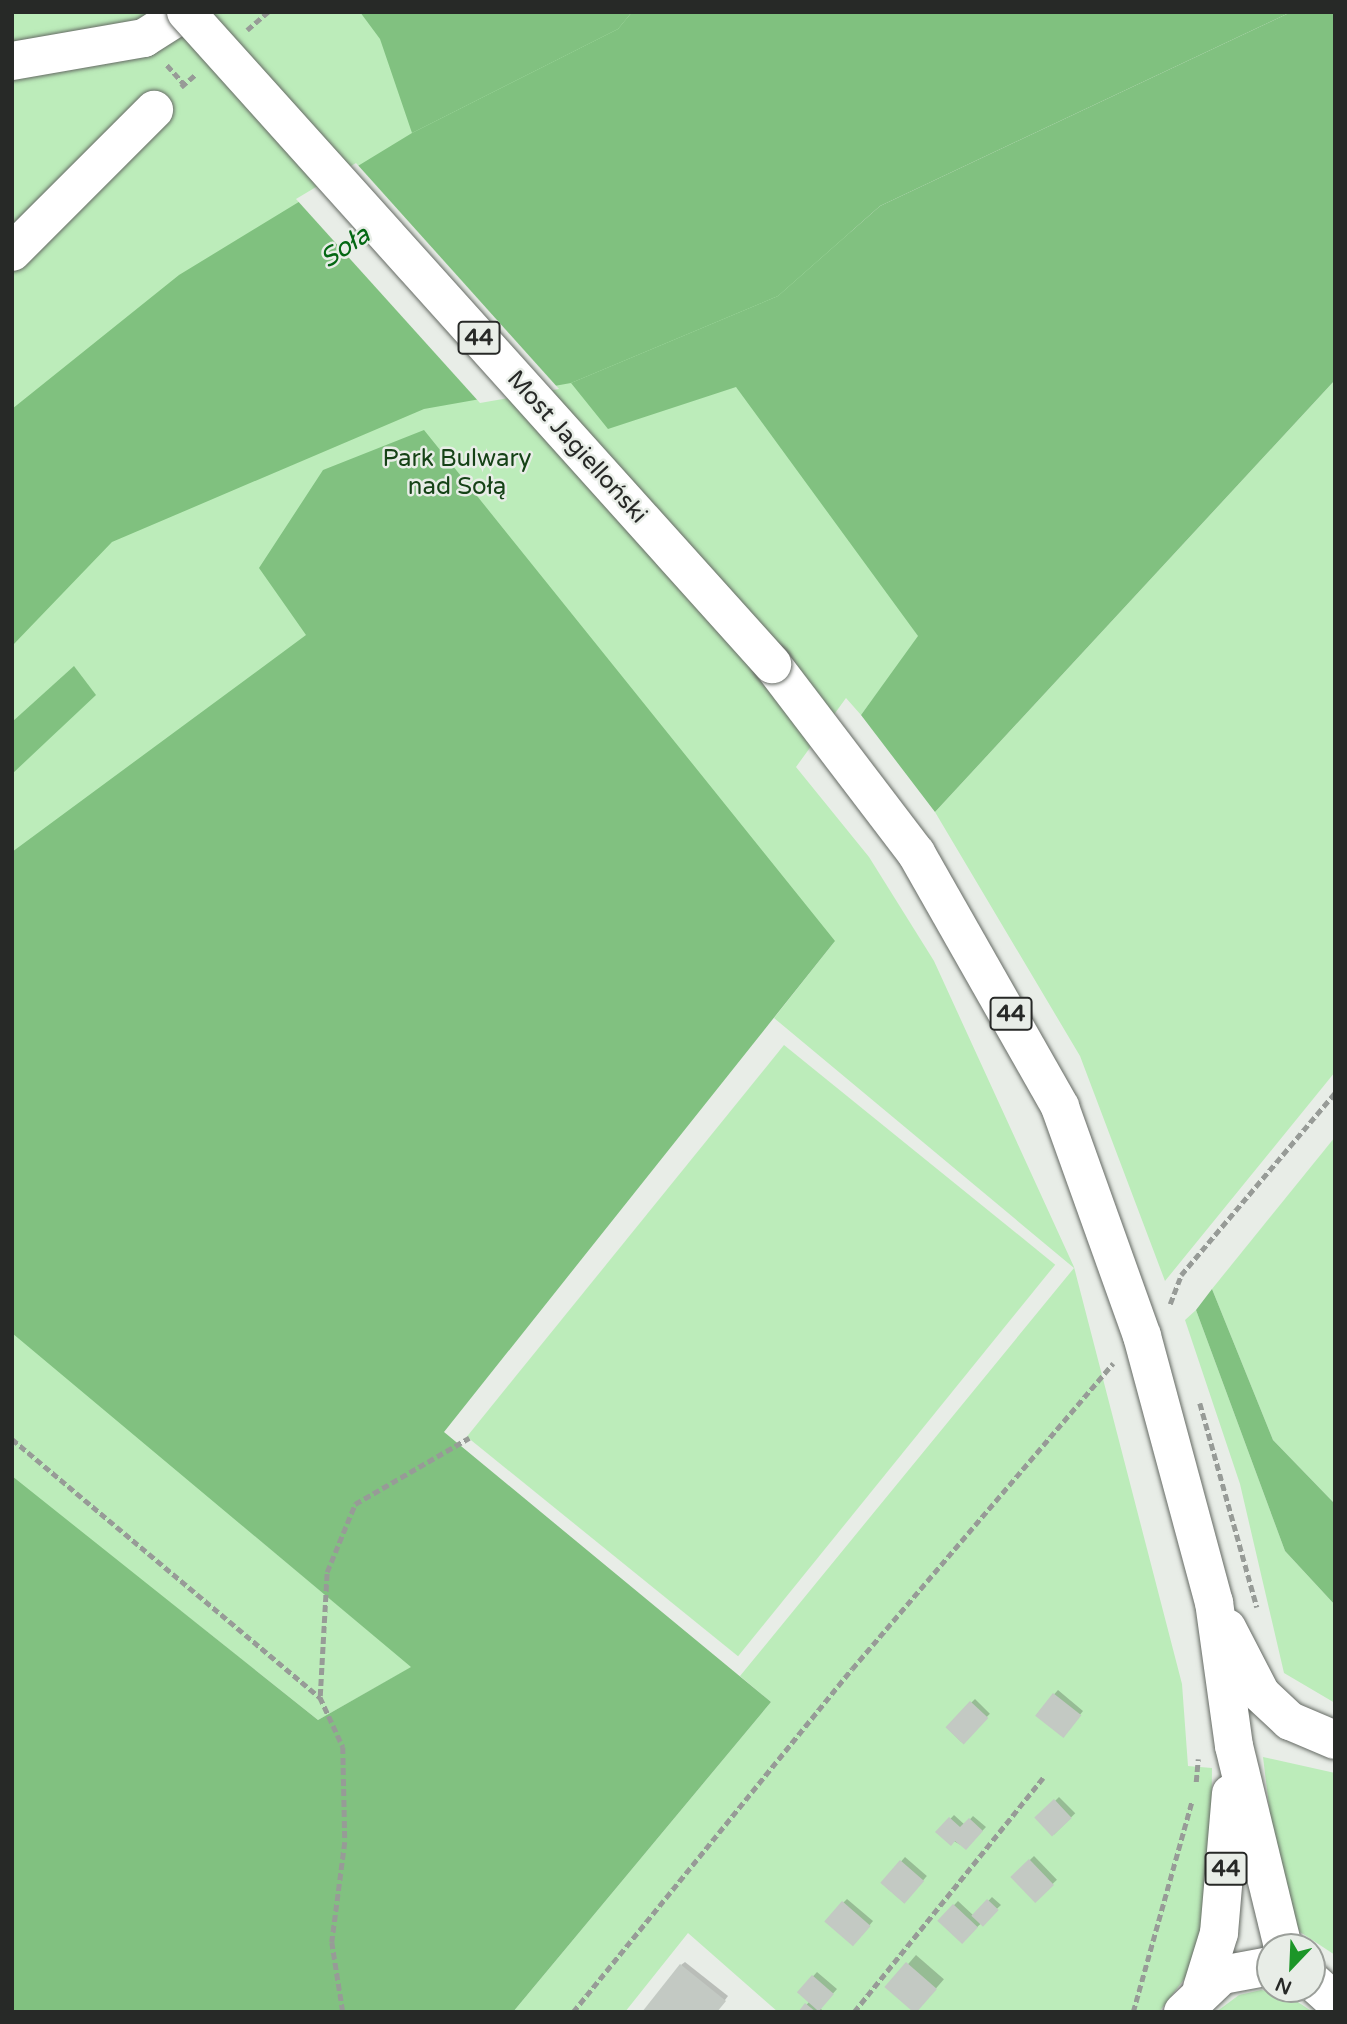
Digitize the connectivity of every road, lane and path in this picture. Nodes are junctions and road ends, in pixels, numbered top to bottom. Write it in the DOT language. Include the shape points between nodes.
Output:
graph roads {
  1 [pos="185,12"];
  2 [pos="12,61"];
  3 [pos="155,110"];
  4 [pos="12,252"];
  5 [pos="1335,1093"];
  6 [pos="1172,1314"];
  7 [pos="1112,1346"];
  8 [pos="1196,1390"];
  9 [pos="469,1438"];
  10 [pos="12,1439"];
  11 [pos="1214,1602"];
  12 [pos="1261,1621"];
  13 [pos="320,1697"];
  14 [pos="1335,1740"];
  15 [pos="1217,1747"];
  16 [pos="1043,1778"];
  17 [pos="1278,1933"];
  18 [pos="1256,1969"];
  19 [pos="1192,2000"];
  20 [pos="343,2012"];
  21 [pos="573,2012"];
  22 [pos="854,2012"];
  23 [pos="1133,2012"];
  1 -- 2 [label="main road" via="144,38"];
  1 -- 11 [label="main road, Most Jagielloński / 44, bridge" via="772,664 916,853 993,979 1060,1107 1142,1336"];
  3 -- 4 [label="main road"];
  5 -- 6 [label="path" via="1181,1275 1172,1289"];
  7 -- 21 [label="path" via="1116,1360 852,1669"];
  8 -- 12 [label="path" via="1235,1508"];
  9 -- 13 [label="path" via="355,1504 327,1572"];
  10 -- 13 [label="path"];
  11 -- 14 [label="main road" via="1261,1694 1290,1721"];
  11 -- 15 [label="main road, 44"];
  13 -- 20 [label="path" via="344,1747 345,1842 332,1942"];
  15 -- 17 [label="main road, 44"];
  15 -- 19 [label="main road, 44" via="1219,1933"];
  15 -- 23 [label="path" via="1193,1796"];
  16 -- 22 [label="path"];
  18 -- 19 [label="main road, 44" via="1222,1975"];
}
